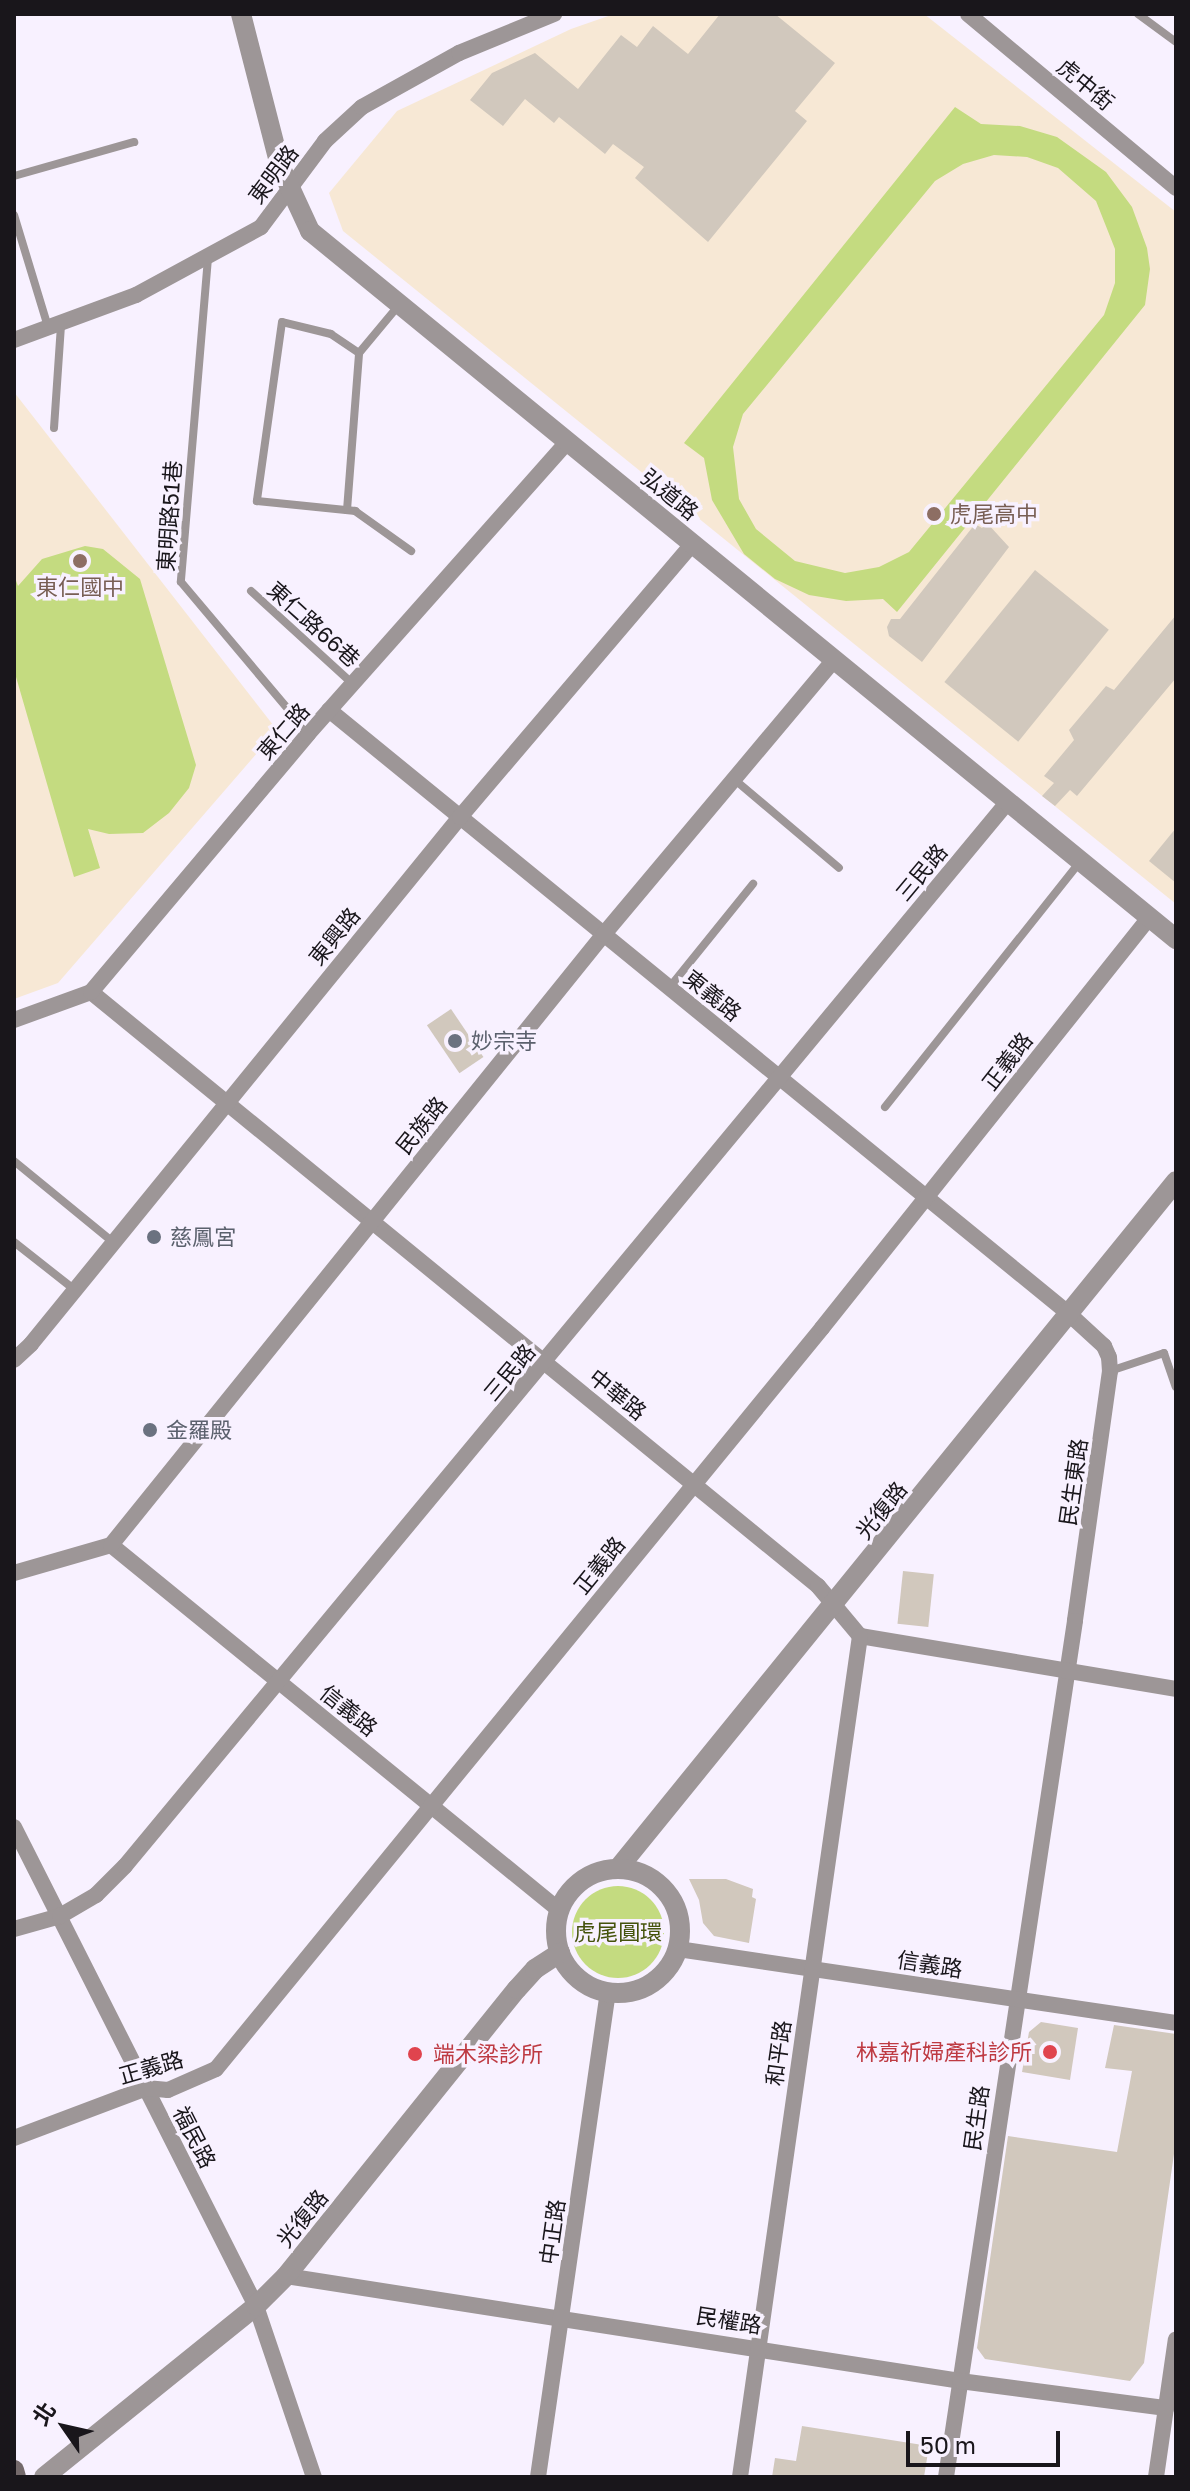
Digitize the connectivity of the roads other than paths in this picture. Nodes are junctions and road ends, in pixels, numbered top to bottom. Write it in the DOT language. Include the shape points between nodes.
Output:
graph roads {
  1 [pos="241,14"];
  2 [pos="554,14"];
  3 [pos="968,14"];
  4 [pos="1138,14"];
  5 [pos="1176,42"];
  6 [pos="134,142"];
  7 [pos="14,176"];
  8 [pos="1176,188"];
  9 [pos="290,191"];
  10 [pos="14,215"];
  11 [pos="208,256"];
  12 [pos="399,305"];
  13 [pos="55,326"];
  14 [pos="14,340"];
  15 [pos="359,353"];
  16 [pos="54,428"];
  17 [pos="568,441"];
  18 [pos="347,510"];
  19 [pos="693,543"];
  20 [pos="411,551"];
  21 [pos="251,591"];
  22 [pos="835,659"];
  23 [pos="353,684"];
  24 [pos="329,710"];
  25 [pos="308,734"];
  26 [pos="735,780"];
  27 [pos="1007,803"];
  28 [pos="460,817"];
  29 [pos="1080,862"];
  30 [pos="839,868"];
  31 [pos="753,884"];
  32 [pos="1149,918"];
  33 [pos="604,934"];
  34 [pos="1176,939"];
  35 [pos="669,988"];
  36 [pos="91,992"];
  37 [pos="14,1020"];
  38 [pos="779,1076"];
  39 [pos="226,1102"];
  40 [pos="885,1107"];
  41 [pos="14,1161"];
  42 [pos="1176,1181"];
  43 [pos="926,1199"];
  44 [pos="372,1221"];
  45 [pos="14,1242"];
  46 [pos="113,1242"];
  47 [pos="75,1290"];
  48 [pos="1068,1313"];
  49 [pos="14,1360"];
  50 [pos="545,1362"];
  51 [pos="1110,1371"];
  52 [pos="1176,1387"];
  53 [pos="694,1484"];
  54 [pos="111,1545"];
  55 [pos="14,1573"];
  56 [pos="834,1604"];
  57 [pos="860,1636"];
  58 [pos="1067,1672"];
  59 [pos="277,1680"];
  60 [pos="1176,1689"];
  61 [pos="432,1805"];
  62 [pos="14,1827"];
  63 [pos="620,1866"];
  64 [pos="559,1910"];
  65 [pos="60,1916"];
  66 [pos="14,1929"];
  67 [pos="678,1949"];
  68 [pos="560,1953"];
  69 [pos="812,1969"];
  70 [pos="608,1992"];
  71 [pos="1016,1999"];
  72 [pos="1176,2023"];
  73 [pos="146,2088"];
  74 [pos="14,2138"];
  75 [pos="286,2276"];
  76 [pos="256,2306"];
  77 [pos="563,2316"];
  78 [pos="1176,2339"];
  79 [pos="758,2347"];
  80 [pos="960,2381"];
  81 [pos="1166,2408"];
  82 [pos="1176,2425"];
  83 [pos="14,2470"];
  84 [pos="16,2477"];
  85 [pos="44,2477"];
  86 [pos="314,2477"];
  87 [pos="538,2477"];
  88 [pos="740,2477"];
  89 [pos="946,2477"];
  90 [pos="1156,2477"];
  1 -- 9 [label="street, 弘道路"];
  2 -- 9 [label="street, 東明路" via="459,53 362,107 325,141"];
  3 -- 8 [label="street, 虎中街"];
  4 -- 5 [label="lane"];
  6 -- 7 [label="lane"];
  9 -- 11 [label="street, 東明路" via="261,227"];
  9 -- 12 [label="street, 弘道路" via="310,231"];
  10 -- 13 [label="lane"];
  11 -- 13 [label="street, 東明路" via="136,295"];
  11 -- 25 [label="lane, 東明路51巷" via="181,582"];
  12 -- 15 [label="lane"];
  12 -- 17 [label="street, 弘道路"];
  13 -- 14 [label="street, 東明路"];
  13 -- 16 [label="lane"];
  15 -- 18 [label="lane"];
  15 -- 18 [label="lane" via="331,334 282,322 257,501"];
  17 -- 19 [label="street, 弘道路"];
  17 -- 23 [label="street, 東仁路"];
  18 -- 20 [label="lane"];
  19 -- 22 [label="street, 弘道路"];
  19 -- 28 [label="street, 東興路"];
  21 -- 23 [label="lane, 東仁路66巷"];
  22 -- 26 [label="street, 民族路"];
  22 -- 27 [label="street, 弘道路"];
  23 -- 24 [label="street, 東仁路"];
  24 -- 25 [label="street, 東仁路"];
  24 -- 28 [label="street, 東義路"];
  25 -- 36 [label="street, 東仁路"];
  26 -- 30 [label="lane"];
  26 -- 33 [label="street, 民族路"];
  27 -- 29 [label="street, 弘道路"];
  27 -- 38 [label="street, 三民路"];
  28 -- 33 [label="street, 東義路"];
  28 -- 39 [label="street, 東興路"];
  29 -- 32 [label="street, 弘道路"];
  29 -- 40 [label="lane"];
  31 -- 35 [label="lane"];
  32 -- 34 [label="street, 弘道路"];
  32 -- 43 [label="street, 正義路"];
  33 -- 35 [label="street, 東義路"];
  33 -- 44 [label="street, 民族路"];
  35 -- 38 [label="street, 東義路"];
  36 -- 37 [label="street, 東仁路"];
  36 -- 39 [label="street, 中華路"];
  38 -- 43 [label="street, 東義路"];
  38 -- 50 [label="street, 三民路"];
  39 -- 44 [label="street, 中華路"];
  39 -- 46 [label="street, 東興路"];
  41 -- 46 [label="lane"];
  42 -- 48 [label="street, 光復路"];
  43 -- 48 [label="street, 東義路"];
  43 -- 53 [label="street, 正義路"];
  44 -- 50 [label="street, 中華路"];
  44 -- 54 [label="street, 民族路"];
  45 -- 47 [label="lane"];
  46 -- 47 [label="street, 東興路"];
  47 -- 49 [label="street, 東興路"];
  48 -- 51 [label="street" via="1104,1346"];
  48 -- 56 [label="street, 光復路"];
  50 -- 53 [label="street, 中華路"];
  50 -- 59 [label="street, 三民路"];
  51 -- 52 [label="lane" via="1164,1353"];
  51 -- 58 [label="street, 民生東路"];
  53 -- 56 [label="street, 中華路"];
  53 -- 61 [label="street, 正義路"];
  54 -- 55 [label="street"];
  54 -- 59 [label="street, 信義路"];
  56 -- 57 [label="street, 中華路"];
  56 -- 63 [label="street, 光復路"];
  57 -- 58 [label="street"];
  57 -- 69 [label="street, 和平路"];
  58 -- 60 [label="street"];
  58 -- 71 [label="street, 民生路"];
  59 -- 61 [label="street, 信義路"];
  59 -- 65 [label="street, 三民路" via="125,1866 96,1895"];
  61 -- 64 [label="street, 信義路"];
  61 -- 73 [label="street, 正義路" via="216,2069 168,2090"];
  62 -- 65 [label="street, 福民路"];
  63 -- 64 [label="street, 光復路" via="578,1884"];
  63 -- 67 [label="street" via="663,1886 681,1924"];
  64 -- 68 [label="street"];
  65 -- 66 [label="street, 三民路"];
  65 -- 73 [label="street, 福民路"];
  67 -- 69 [label="street, 信義路"];
  67 -- 70 [label="street" via="658,1979 641,1989"];
  68 -- 70 [label="street" via="584,1983"];
  68 -- 75 [label="street, 光復路" via="517,1989"];
  69 -- 71 [label="street, 信義路"];
  69 -- 79 [label="street, 和平路"];
  70 -- 77 [label="street, 中正路"];
  71 -- 72 [label="street, 信義路"];
  71 -- 80 [label="street, 民生路"];
  73 -- 74 [label="street, 正義路"];
  73 -- 76 [label="street, 福民路"];
  75 -- 76 [label="street, 光復路"];
  75 -- 77 [label="street, 民權路"];
  76 -- 85 [label="street, 光復路"];
  76 -- 86 [label="street, 福民路"];
  77 -- 79 [label="street, 民權路"];
  77 -- 87 [label="street, 中正路"];
  78 -- 81 [label="street"];
  79 -- 80 [label="street, 民權路"];
  79 -- 88 [label="street, 和平路"];
  80 -- 81 [label="street, 民權路"];
  80 -- 89 [label="street, 民生路"];
  81 -- 82 [label="lane"];
  81 -- 90 [label="street"];
  83 -- 84 [label="main road"];
}
